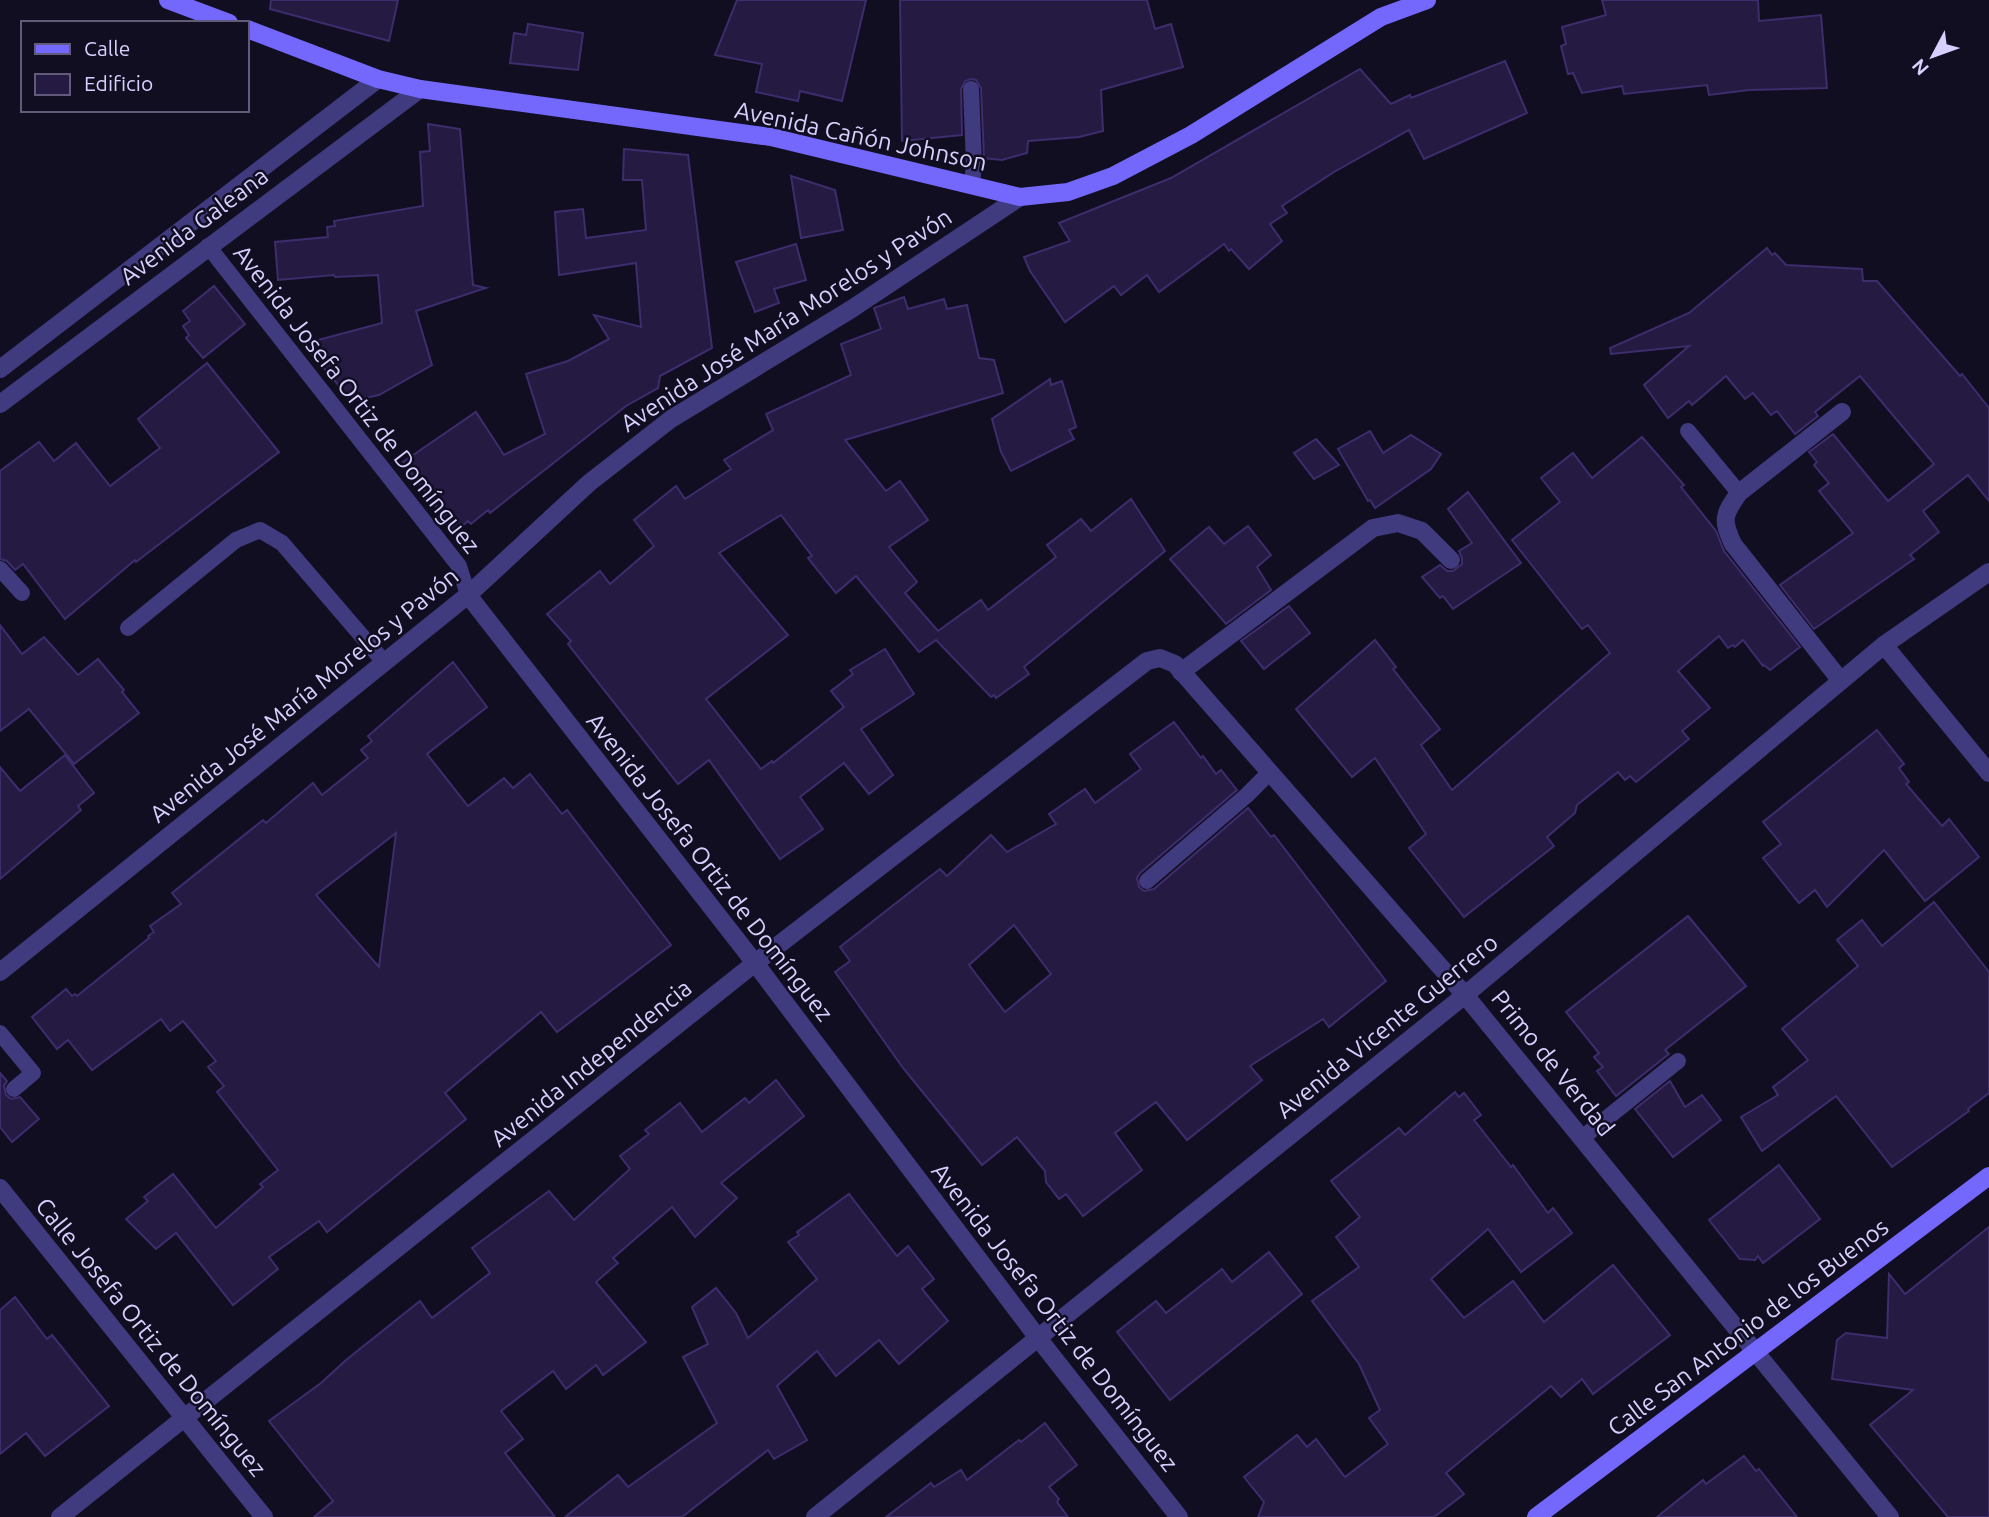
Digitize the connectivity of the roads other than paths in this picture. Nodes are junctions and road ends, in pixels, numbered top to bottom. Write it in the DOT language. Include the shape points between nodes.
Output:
graph roads {
  1 [pos="168,0"];
  2 [pos="1427,0"];
  3 [pos="224,21"];
  4 [pos="248,29"];
  5 [pos="378,79"];
  6 [pos="420,89"];
  7 [pos="971,89"];
  8 [pos="972,185"];
  9 [pos="1020,197"];
  10 [pos="208,246"];
  11 [pos="0,369"];
  12 [pos="0,404"];
  13 [pos="1842,412"];
  14 [pos="1688,431"];
  15 [pos="1739,493"];
  16 [pos="1451,560"];
  17 [pos="0,569"];
  18 [pos="1989,572"];
  19 [pos="22,593"];
  20 [pos="468,595"];
  21 [pos="128,628"];
  22 [pos="1884,645"];
  23 [pos="1160,658"];
  24 [pos="385,663"];
  25 [pos="1181,672"];
  26 [pos="1841,681"];
  27 [pos="1270,772"];
  28 [pos="1989,773"];
  29 [pos="1147,881"];
  30 [pos="755,963"];
  31 [pos="0,972"];
  32 [pos="1465,995"];
  33 [pos="0,1033"];
  34 [pos="1678,1061"];
  35 [pos="13,1089"];
  36 [pos="1582,1138"];
  37 [pos="1989,1176"];
  38 [pos="0,1188"];
  39 [pos="1038,1338"];
  40 [pos="1756,1353"];
  41 [pos="185,1417"];
  42 [pos="60,1517"];
  43 [pos="264,1517"];
  44 [pos="815,1517"];
  45 [pos="1179,1517"];
  46 [pos="1536,1517"];
  47 [pos="1890,1517"];
  1 -- 3 [label="main road"];
  2 -- 9 [label="main road, Avenida Cañón Johnson" via="1381,17 1191,135 1113,176 1068,192"];
  4 -- 5 [label="main road, Avenida Cañón Johnson"];
  5 -- 6 [label="main road, Avenida Cañón Johnson"];
  5 -- 11 [label="street, Avenida Galeana"];
  6 -- 8 [label="main road, Avenida Cañón Johnson" via="771,137"];
  6 -- 10 [label="street, Avenida Galeana"];
  7 -- 8 [label="lane"];
  8 -- 9 [label="main road, Avenida Cañón Johnson"];
  9 -- 20 [label="street, Avenida José María Morelos y Pavón" via="850,310 671,419 589,483"];
  10 -- 12 [label="street, Avenida Galeana"];
  10 -- 20 [label="lane, Avenida Josefa Ortiz de Domínguez" via="459,566"];
  13 -- 15 [label="street"];
  14 -- 15 [label="lane"];
  15 -- 26 [label="street" via="1727,509 1724,525 1733,544"];
  16 -- 25 [label="street" via="1422,531 1398,523 1373,528"];
  17 -- 19 [label="lane"];
  18 -- 22 [label="street, Avenida Vicente Guerrero"];
  20 -- 24 [label="street, Avenida José María Morelos y Pavón"];
  20 -- 30 [label="street, Avenida Josefa Ortiz de Domínguez"];
  21 -- 24 [label="lane" via="236,540 260,530 282,544"];
  22 -- 26 [label="street, Avenida Vicente Guerrero"];
  22 -- 28 [label="street"];
  23 -- 25 [label="street, Primo de Verdad"];
  23 -- 30 [label="street, Avenida Independencia" via="1147,661"];
  24 -- 31 [label="street, Avenida José María Morelos y Pavón"];
  25 -- 27 [label="street, Primo de Verdad"];
  26 -- 32 [label="street, Avenida Vicente Guerrero"];
  27 -- 29 [label="lane"];
  27 -- 32 [label="street, Primo de Verdad"];
  30 -- 39 [label="street, Avenida Josefa Ortiz de Domínguez"];
  30 -- 41 [label="street, Avenida Independencia"];
  32 -- 36 [label="street, Primo de Verdad"];
  32 -- 39 [label="street, Avenida Vicente Guerrero"];
  33 -- 35 [label="lane" via="33,1073"];
  34 -- 36 [label="lane"];
  36 -- 40 [label="street, Primo de Verdad"];
  37 -- 40 [label="main road, Calle San Antonio de los Buenos"];
  38 -- 41 [label="street, Calle Josefa Ortiz de Domínguez"];
  39 -- 44 [label="street, Avenida Vicente Guerrero"];
  39 -- 45 [label="street, Avenida Josefa Ortiz de Domínguez"];
  40 -- 46 [label="main road, Calle San Antonio de los Buenos"];
  40 -- 47 [label="street, Primo de Verdad"];
  41 -- 42 [label="street, Avenida Independencia"];
  41 -- 43 [label="street, Calle Josefa Ortiz de Domínguez"];
}
